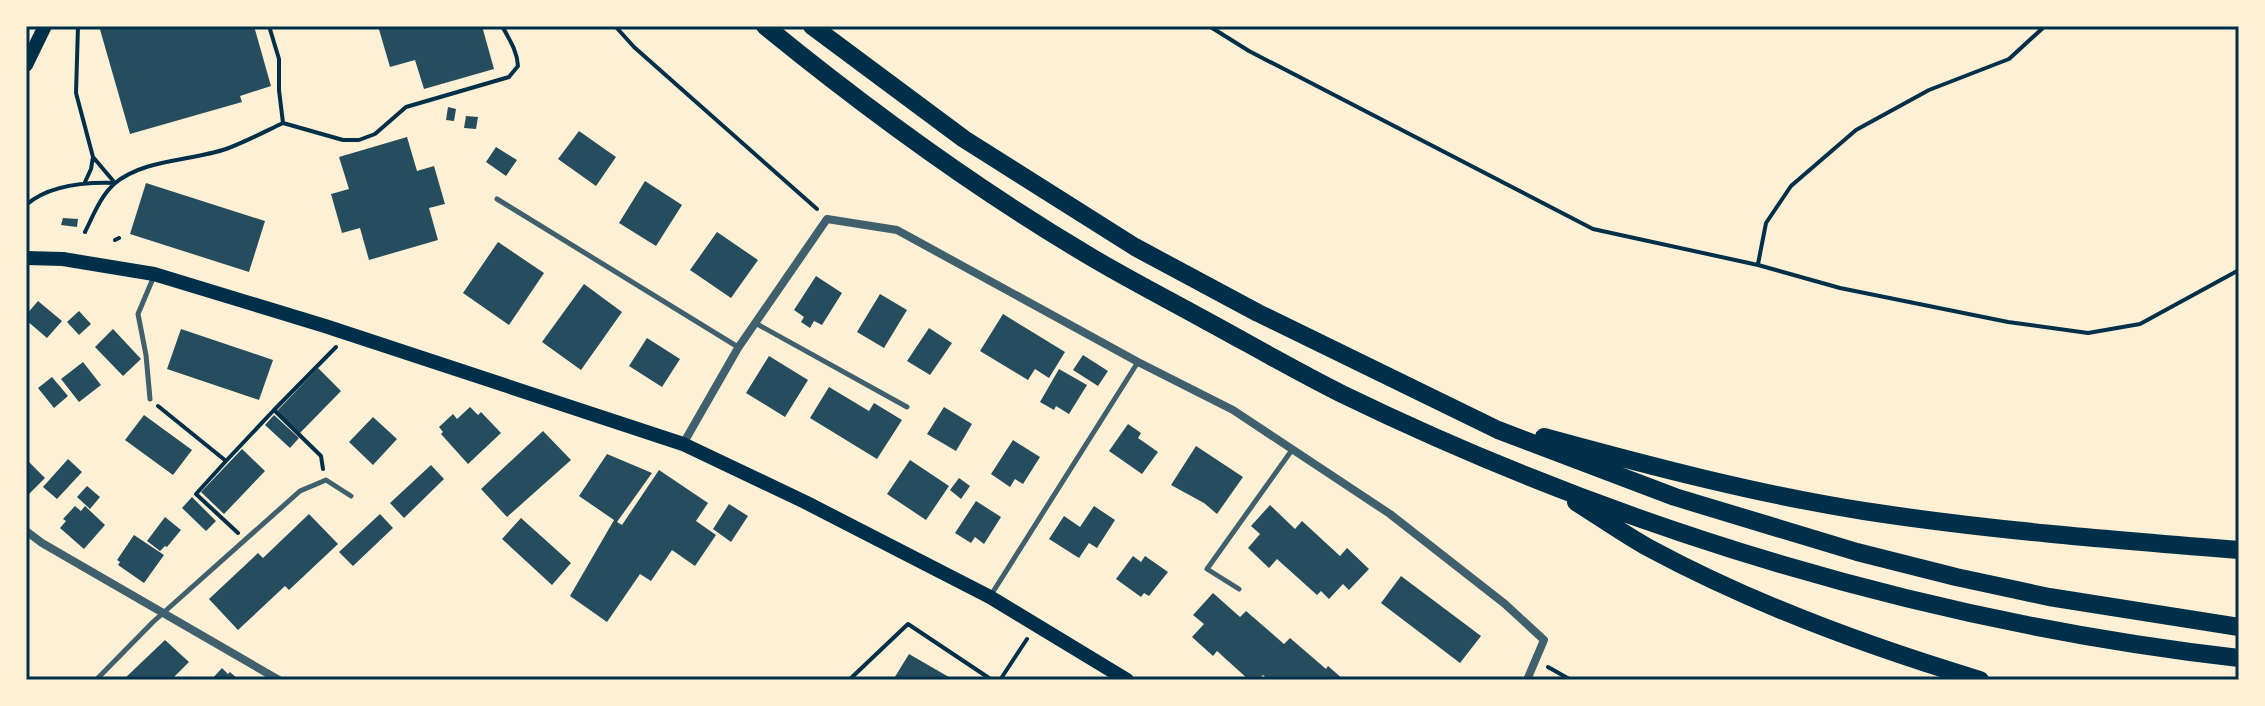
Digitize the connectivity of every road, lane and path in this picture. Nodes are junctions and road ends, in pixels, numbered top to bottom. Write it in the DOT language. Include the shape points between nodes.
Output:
graph roads {
  1 [pos="45,26"];
  2 [pos="78,26"];
  3 [pos="269,26"];
  4 [pos="502,26"];
  5 [pos="615,26"];
  6 [pos="765,26"];
  7 [pos="812,26"];
  8 [pos="1209,26"];
  9 [pos="2045,26"];
  10 [pos="26,65"];
  11 [pos="283,123"];
  12 [pos="93,157"];
  13 [pos="85,182"];
  14 [pos="115,183"];
  15 [pos="497,199"];
  16 [pos="26,205"];
  17 [pos="827,219"];
  18 [pos="85,232"];
  19 [pos="26,258"];
  20 [pos="1758,265"];
  21 [pos="2239,270"];
  22 [pos="154,274"];
  23 [pos="757,324"];
  24 [pos="348,333"];
  25 [pos="738,348"];
  26 [pos="1138,362"];
  27 [pos="150,399"];
  28 [pos="907,407"];
  29 [pos="274,410"];
  30 [pos="1465,416"];
  31 [pos="683,444"];
  32 [pos="1292,449"];
  33 [pos="226,461"];
  34 [pos="326,480"];
  35 [pos="1543,482"];
  36 [pos="351,496"];
  37 [pos="26,531"];
  38 [pos="246,541"];
  39 [pos="2239,550"];
  40 [pos="1239,589"];
  41 [pos="990,597"];
  42 [pos="163,613"];
  43 [pos="1037,623"];
  44 [pos="2239,627"];
  45 [pos="2239,658"];
  46 [pos="1537,660"];
  47 [pos="96,680"];
  48 [pos="279,680"];
  49 [pos="849,680"];
  50 [pos="992,680"];
  51 [pos="1000,680"];
  52 [pos="1127,680"];
  53 [pos="1527,680"];
  54 [pos="1571,680"];
  55 [pos="1980,680"];
  1 -- 10 [label="main road"];
  2 -- 12 [label="path" via="76,93"];
  3 -- 11 [label="path" via="279,59"];
  4 -- 11 [label="path" via="518,59 509,77 406,107 375,134 359,140"];
  5 -- 17 [label="path"];
  6 -- 35 [label="highway" via="933,155 1093,258 1339,392"];
  7 -- 30 [label="highway" via="964,139 1097,225"];
  8 -- 20 [label="path" via="1593,229"];
  9 -- 20 [label="path" via="2009,59 1929,90 1856,130 1791,186 1766,223"];
  11 -- 14 [label="path" via="225,149 173,160"];
  12 -- 13 [label="path"];
  12 -- 14 [label="path"];
  13 -- 14 [label="path"];
  13 -- 16 [label="path" via="37,196"];
  14 -- 18 [label="path"];
  15 -- 25 [label="lane"];
  17 -- 23 [label="street"];
  17 -- 26 [label="street" via="897,230"];
  19 -- 22 [label="main road"];
  20 -- 21 [label="path" via="1840,288 2088,333 2140,324"];
  22 -- 24 [label="main road"];
  22 -- 27 [label="lane" via="138,314"];
  23 -- 25 [label="street"];
  23 -- 28 [label="lane"];
  24 -- 29 [label="path"];
  24 -- 31 [label="main road"];
  25 -- 31 [label="street"];
  26 -- 32 [label="street" via="1233,410"];
  26 -- 41 [label="lane"];
  27 -- 33 [label="path"];
  29 -- 33 [label="path"];
  29 -- 34 [label="path" via="321,456"];
  30 -- 39 [label="highway" via="1782,497 1944,521"];
  30 -- 44 [label="highway" via="1675,497 1857,552 2049,597"];
  31 -- 41 [label="main road"];
  32 -- 40 [label="lane" via="1207,569"];
  32 -- 46 [label="street" via="1390,514 1505,604 1544,640"];
  33 -- 38 [label="path" via="196,494"];
  34 -- 36 [label="lane"];
  34 -- 38 [label="lane" via="300,491"];
  35 -- 45 [label="highway" via="1750,553 1992,619"];
  35 -- 55 [label="highway" via="1649,548 1760,600 1855,639"];
  37 -- 42 [label="street"];
  38 -- 42 [label="lane"];
  41 -- 43 [label="main road"];
  42 -- 47 [label="lane"];
  42 -- 48 [label="street"];
  43 -- 51 [label="path"];
  43 -- 52 [label="main road"];
  46 -- 53 [label="street"];
  46 -- 54 [label="path"];
  49 -- 50 [label="path" via="908,624"];
}
